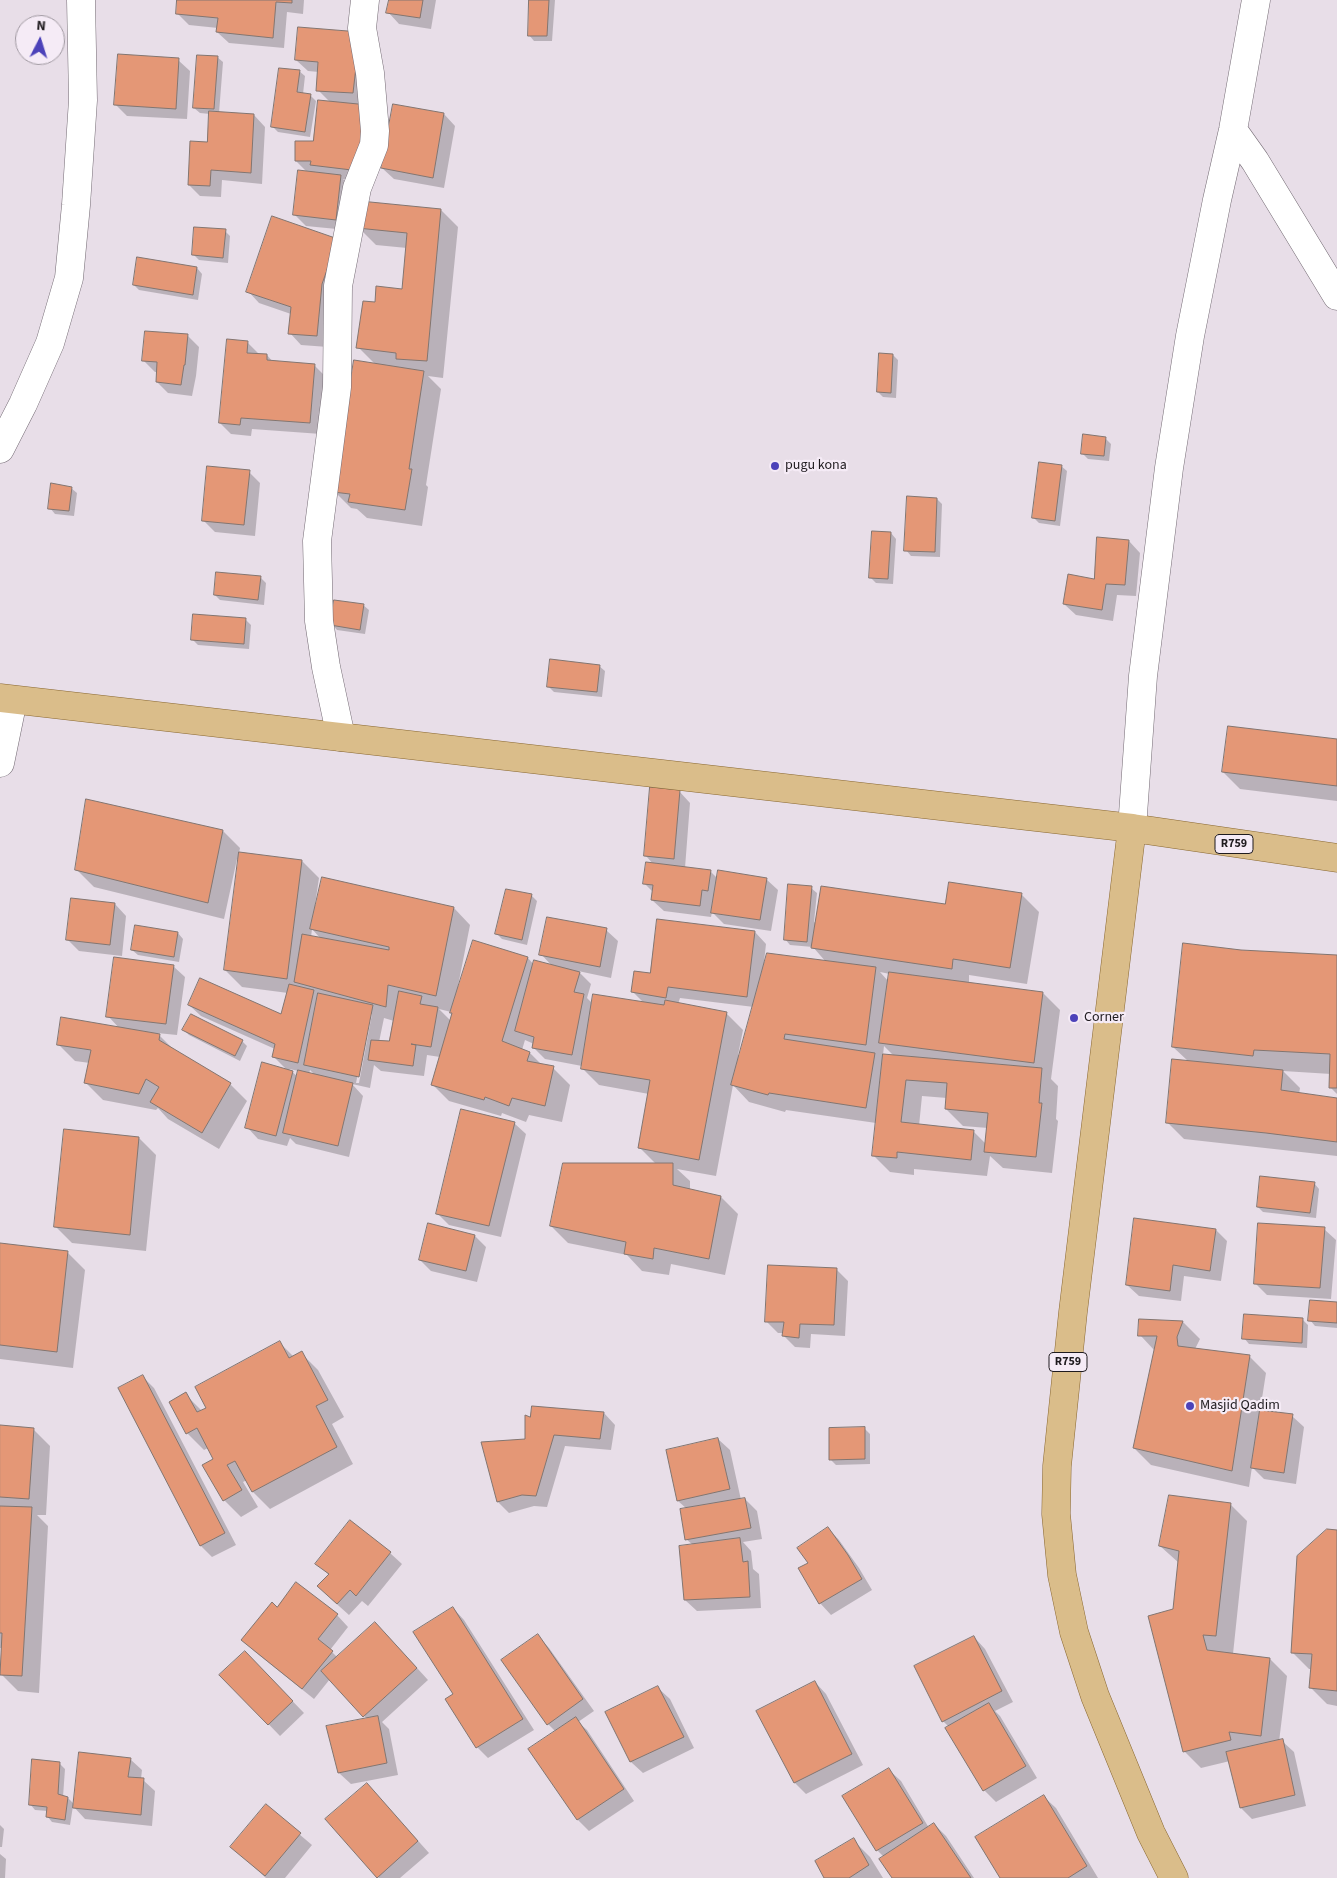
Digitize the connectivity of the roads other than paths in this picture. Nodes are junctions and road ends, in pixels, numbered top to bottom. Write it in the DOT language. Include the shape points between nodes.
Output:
graph roads {
  1 [pos="81,0"];
  2 [pos="365,0"];
  3 [pos="1256,0"];
  4 [pos="1233,130"];
  5 [pos="1337,296"];
  6 [pos="0,450"];
  7 [pos="7,699"];
  8 [pos="341,737"];
  9 [pos="0,762"];
  10 [pos="1132,828"];
  11 [pos="1337,858"];
  12 [pos="1174,1878"];
  1 -- 6 [label="street" via="83,100 69,278 50,343"];
  2 -- 8 [label="street" via="362,28 370,73 374,145 357,188 338,286 338,387 317,541 319,620"];
  3 -- 4 [label="street"];
  4 -- 5 [label="street"];
  4 -- 10 [label="street" via="1190,336 1169,468 1143,676"];
  7 -- 8 [label="main road"];
  7 -- 9 [label="street"];
  8 -- 10 [label="main road"];
  10 -- 11 [label="main road, R759"];
  10 -- 12 [label="main road, R759" via="1073,1312 1057,1466 1056,1514 1062,1575 1074,1632 1095,1696 1151,1833"];
}
